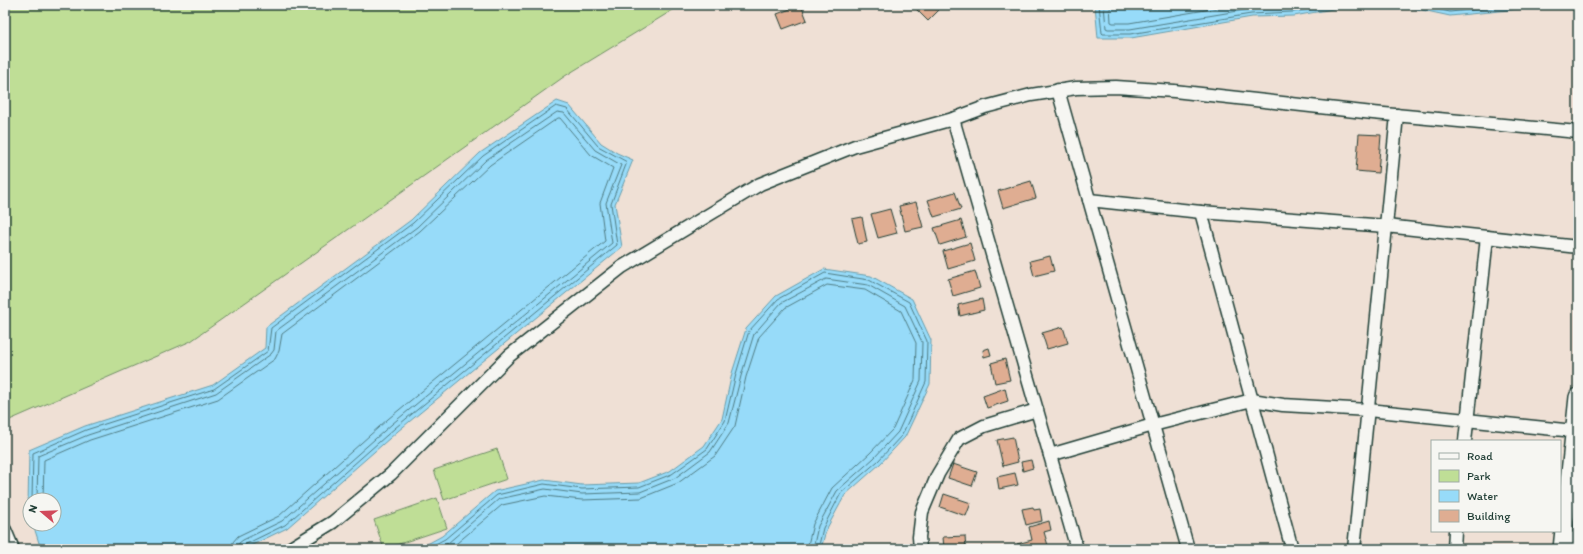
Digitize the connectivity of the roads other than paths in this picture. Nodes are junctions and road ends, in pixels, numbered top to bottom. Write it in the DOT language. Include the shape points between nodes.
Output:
graph roads {
  1 [pos="1058,90"];
  2 [pos="1397,115"];
  3 [pos="953,119"];
  4 [pos="1578,132"];
  5 [pos="1089,200"];
  6 [pos="1201,212"];
  7 [pos="1386,226"];
  8 [pos="1487,238"];
  9 [pos="1578,247"];
  10 [pos="1578,397"];
  11 [pos="1252,400"];
  12 [pos="1037,410"];
  13 [pos="1368,410"];
  14 [pos="1467,420"];
  15 [pos="1153,425"];
  16 [pos="1576,431"];
  17 [pos="1465,440"];
  18 [pos="1050,455"];
  19 [pos="5,530"];
  20 [pos="1456,532"];
  21 [pos="1578,539"];
  22 [pos="13,549"];
  23 [pos="289,549"];
  24 [pos="920,549"];
  25 [pos="1077,549"];
  26 [pos="1188,549"];
  27 [pos="1292,549"];
  28 [pos="1354,549"];
  29 [pos="1454,549"];
  30 [pos="1562,549"];
  31 [pos="1577,549"];
  1 -- 2 [label="street" via="1116,87 1174,91"];
  1 -- 3 [label="street" via="1031,95"];
  1 -- 5 [label="street"];
  2 -- 4 [label="street"];
  2 -- 7 [label="street"];
  3 -- 12 [label="street"];
  3 -- 23 [label="street" via="855,146 760,184 622,267 509,356 391,474 333,522"];
  5 -- 6 [label="street"];
  5 -- 15 [label="street"];
  6 -- 7 [label="street"];
  6 -- 11 [label="street"];
  7 -- 8 [label="street"];
  7 -- 13 [label="street"];
  8 -- 9 [label="street"];
  8 -- 14 [label="street"];
  10 -- 16 [label="main road"];
  11 -- 13 [label="street" via="1283,405"];
  11 -- 15 [label="street"];
  11 -- 27 [label="street"];
  12 -- 18 [label="street"];
  12 -- 24 [label="street" via="984,426 959,439 938,474 922,512"];
  13 -- 14 [label="street"];
  13 -- 28 [label="street"];
  14 -- 16 [label="street"];
  14 -- 17 [label="street"];
  15 -- 18 [label="street"];
  15 -- 26 [label="street"];
  16 -- 30 [label="main road"];
  18 -- 25 [label="street"];
  19 -- 22 [label="street"];
  20 -- 29 [label="street"];
  21 -- 31 [label="main road"];
}
